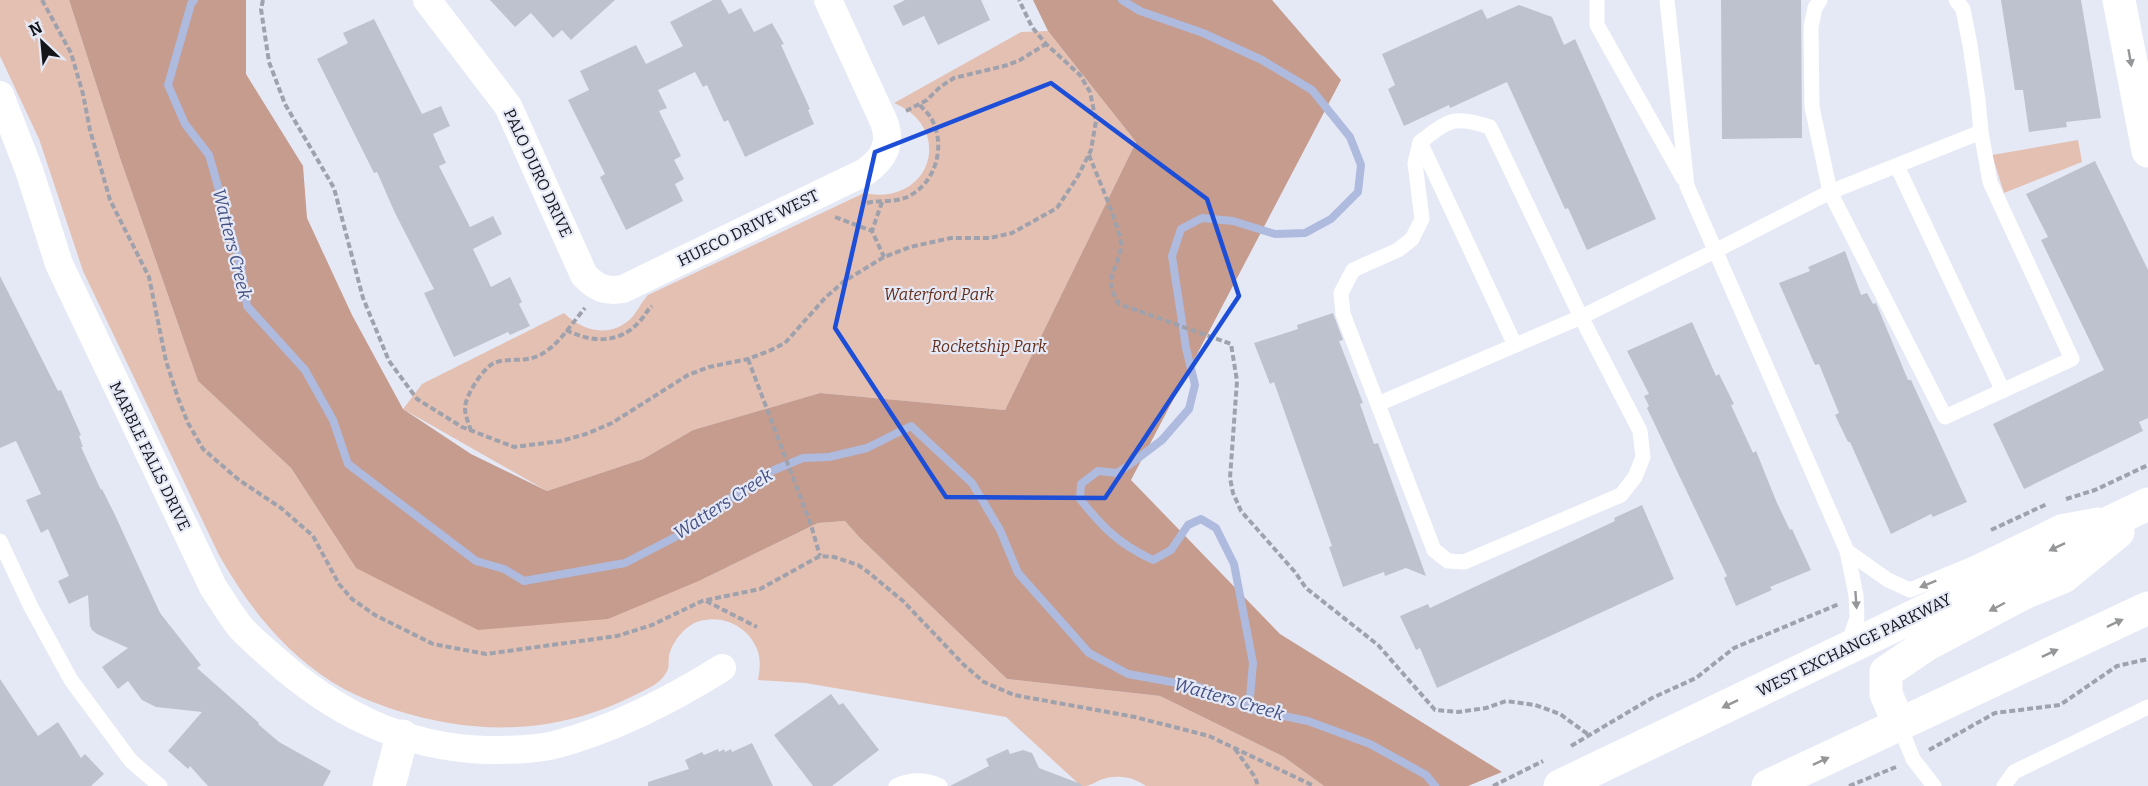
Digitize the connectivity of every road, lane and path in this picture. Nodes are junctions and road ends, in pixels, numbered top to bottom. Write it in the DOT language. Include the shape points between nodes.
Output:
graph roads {
  1 [pos="42,0"];
  2 [pos="263,0"];
  3 [pos="427,0"];
  4 [pos="828,0"];
  5 [pos="1019,0"];
  6 [pos="1597,0"];
  7 [pos="1667,0"];
  8 [pos="1820,0"];
  9 [pos="1956,0"];
  10 [pos="2120,0"];
  11 [pos="1046,44"];
  12 [pos="0,95"];
  13 [pos="1981,132"];
  14 [pos="885,135"];
  15 [pos="1420,142"];
  16 [pos="2148,151"];
  17 [pos="1089,154"];
  18 [pos="1897,166"];
  19 [pos="1686,183"];
  20 [pos="1830,192"];
  21 [pos="882,202"];
  22 [pos="835,217"];
  23 [pos="872,231"];
  24 [pos="1715,251"];
  25 [pos="884,257"];
  26 [pos="601,289"];
  27 [pos="1581,317"];
  28 [pos="1515,345"];
  29 [pos="748,359"];
  30 [pos="2003,391"];
  31 [pos="1378,404"];
  32 [pos="471,431"];
  33 [pos="2148,465"];
  34 [pos="2145,505"];
  35 [pos="1990,531"];
  36 [pos="0,542"];
  37 [pos="1847,551"];
  38 [pos="820,556"];
  39 [pos="1856,595"];
  40 [pos="705,600"];
  41 [pos="2148,608"];
  42 [pos="757,627"];
  43 [pos="1846,649"];
  44 [pos="2148,659"];
  45 [pos="722,668"];
  46 [pos="2146,711"];
  47 [pos="1899,724"];
  48 [pos="1589,735"];
  49 [pos="402,736"];
  50 [pos="1235,748"];
  51 [pos="1562,751"];
  52 [pos="1913,759"];
  53 [pos="1556,771"];
  54 [pos="160,786"];
  55 [pos="389,786"];
  56 [pos="896,786"];
  57 [pos="940,786"];
  58 [pos="1258,786"];
  59 [pos="1314,786"];
  60 [pos="1493,786"];
  61 [pos="1768,786"];
  62 [pos="1849,786"];
  63 [pos="1934,786"];
  64 [pos="2004,786"];
  1 -- 40 [label="path" via="71,53 110,200 149,277 166,361 188,423 203,449 314,536 339,584 352,599 433,644 486,654 627,634"];
  2 -- 32 [label="path" via="268,62 285,104 334,188 363,298 389,361 417,399"];
  3 -- 26 [label="street, PALO DURO DRIVE" via="508,106 584,275"];
  4 -- 14 [label="street"];
  5 -- 11 [label="path" via="1032,27"];
  6 -- 19 [label="lane" via="1597,25"];
  7 -- 19 [label="lane"];
  8 -- 20 [label="lane" via="1811,27 1812,107"];
  9 -- 13 [label="lane" via="1963,9 1970,45"];
  10 -- 16 [label="main road, one-way"];
  11 -- 14 [label="path" via="1008,65 954,78"];
  11 -- 17 [label="path" via="1080,75 1090,92 1096,121"];
  12 -- 49 [label="street, MARBLE FALLS DRIVE" via="59,264 213,587 241,628 303,684 369,724"];
  13 -- 18 [label="lane"];
  13 -- 30 [label="lane" via="1990,182 2072,359"];
  14 -- 26 [label="street, HUECO DRIVE WEST" via="874,166 865,172 623,289"];
  15 -- 27 [label="lane" via="1450,121 1490,127"];
  15 -- 28 [label="lane"];
  15 -- 31 [label="lane" via="1415,163 1422,219 1412,239 1398,250 1353,270 1341,293 1343,314"];
  17 -- 25 [label="path" via="1057,208 1024,227 990,238 951,238"];
  17 -- 48 [label="path" via="1122,245 1110,282 1119,304 1231,344 1237,381 1230,478 1233,493 1241,512 1306,588 1378,645 1435,710 1458,712 1506,701 1535,705 1560,714"];
  18 -- 20 [label="lane"];
  18 -- 30 [label="lane"];
  19 -- 24 [label="lane"];
  20 -- 24 [label="lane"];
  20 -- 30 [label="lane" via="1945,417"];
  21 -- 23 [label="path"];
  22 -- 23 [label="path"];
  23 -- 25 [label="path"];
  24 -- 27 [label="lane"];
  24 -- 37 [label="lane"];
  25 -- 29 [label="path" via="843,282 785,343"];
  26 -- 32 [label="path" via="542,354 528,360 503,360 485,369 465,406"];
  27 -- 28 [label="lane"];
  27 -- 31 [label="lane" via="1640,431 1643,457 1635,477 1621,495 1464,562 1448,561 1434,550"];
  28 -- 31 [label="lane"];
  29 -- 32 [label="path" via="688,375 612,423 561,441 514,447"];
  29 -- 38 [label="path"];
  33 -- 35 [label="path" via="2095,490 2037,507"];
  34 -- 37 [label="lane, one-way" via="2060,522 1910,591"];
  34 -- 43 [label="main road, WEST EXCHANGE PARKWAY, one-way"];
  34 -- 47 [label="main road, one-way" via="2064,577 2024,593 1886,672 1886,694"];
  36 -- 54 [label="lane" via="71,680 131,761"];
  37 -- 39 [label="lane"];
  38 -- 40 [label="path" via="760,589"];
  38 -- 50 [label="path" via="847,560 868,572 984,682 1014,695 1135,717 1209,736"];
  39 -- 43 [label="lane, one-way" via="1857,618"];
  39 -- 48 [label="path" via="1734,648 1696,678 1652,698"];
  40 -- 42 [label="path"];
  47 -- 41 [label="main road, one-way"];
  43 -- 53 [label="main road, WEST EXCHANGE PARKWAY, one-way"];
  44 -- 52 [label="path" via="2117,666 2060,705 1995,713"];
  45 -- 49 [label="street, MARBLE FALLS DRIVE" via="670,700 556,745 456,749"];
  46 -- 64 [label="lane" via="2014,772"];
  47 -- 52 [label="lane"];
  61 -- 47 [label="main road, one-way"];
  48 -- 51 [label="path"];
  49 -- 55 [label="main road"];
  50 -- 58 [label="path"];
  50 -- 59 [label="path"];
  52 -- 62 [label="path"];
  52 -- 63 [label="lane"];
  53 -- 60 [label="path" via="1522,772"];
  56 -- 57 [label="lane" via="916,780"];
}
